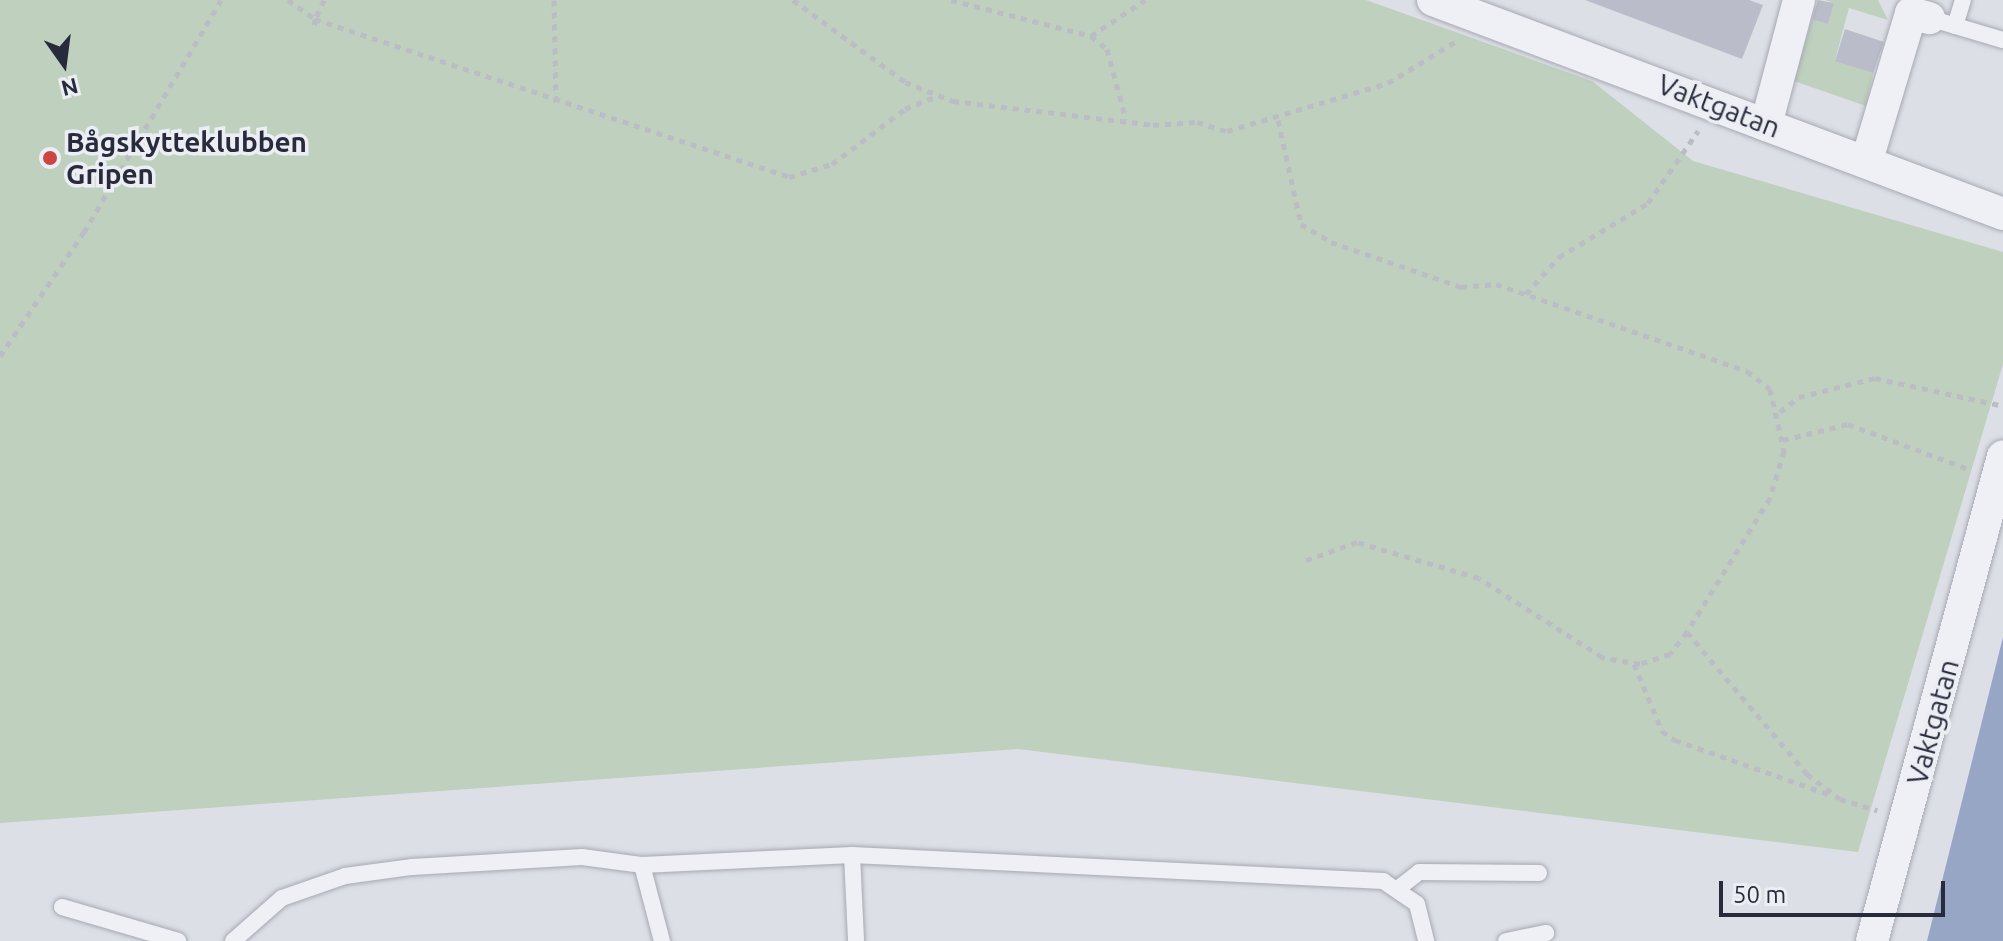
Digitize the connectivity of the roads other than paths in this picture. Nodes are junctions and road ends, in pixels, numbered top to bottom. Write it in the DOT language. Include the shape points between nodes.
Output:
graph roads {
  1 [pos="1433,0"];
  2 [pos="1799,0"];
  3 [pos="1963,0"];
  4 [pos="1942,22"];
  5 [pos="2003,40"];
  6 [pos="1766,125"];
  7 [pos="1867,160"];
  8 [pos="2003,214"];
  9 [pos="2000,467"];
  10 [pos="852,855"];
  11 [pos="642,865"];
  12 [pos="1539,873"];
  13 [pos="1400,887"];
  14 [pos="62,907"];
  15 [pos="1546,933"];
  16 [pos="178,941"];
  17 [pos="233,941"];
  18 [pos="662,941"];
  19 [pos="856,941"];
  20 [pos="1426,941"];
  21 [pos="1506,941"];
  22 [pos="1872,941"];
  1 -- 6 [label="street, Vaktgatan"];
  2 -- 6 [label="street"];
  3 -- 4 [label="lane"];
  4 -- 5 [label="lane"];
  4 -- 7 [label="street" via="1911,13"];
  6 -- 7 [label="street, Vaktgatan"];
  7 -- 8 [label="street, Vaktgatan"];
  9 -- 22 [label="street, Vaktgatan"];
  10 -- 11 [label="lane"];
  10 -- 13 [label="lane"];
  10 -- 19 [label="lane"];
  11 -- 17 [label="lane" via="582,857 345,876 282,898"];
  11 -- 18 [label="lane"];
  12 -- 13 [label="lane" via="1419,872"];
  13 -- 20 [label="lane" via="1417,904"];
  14 -- 16 [label="lane"];
  15 -- 21 [label="lane"];
}
